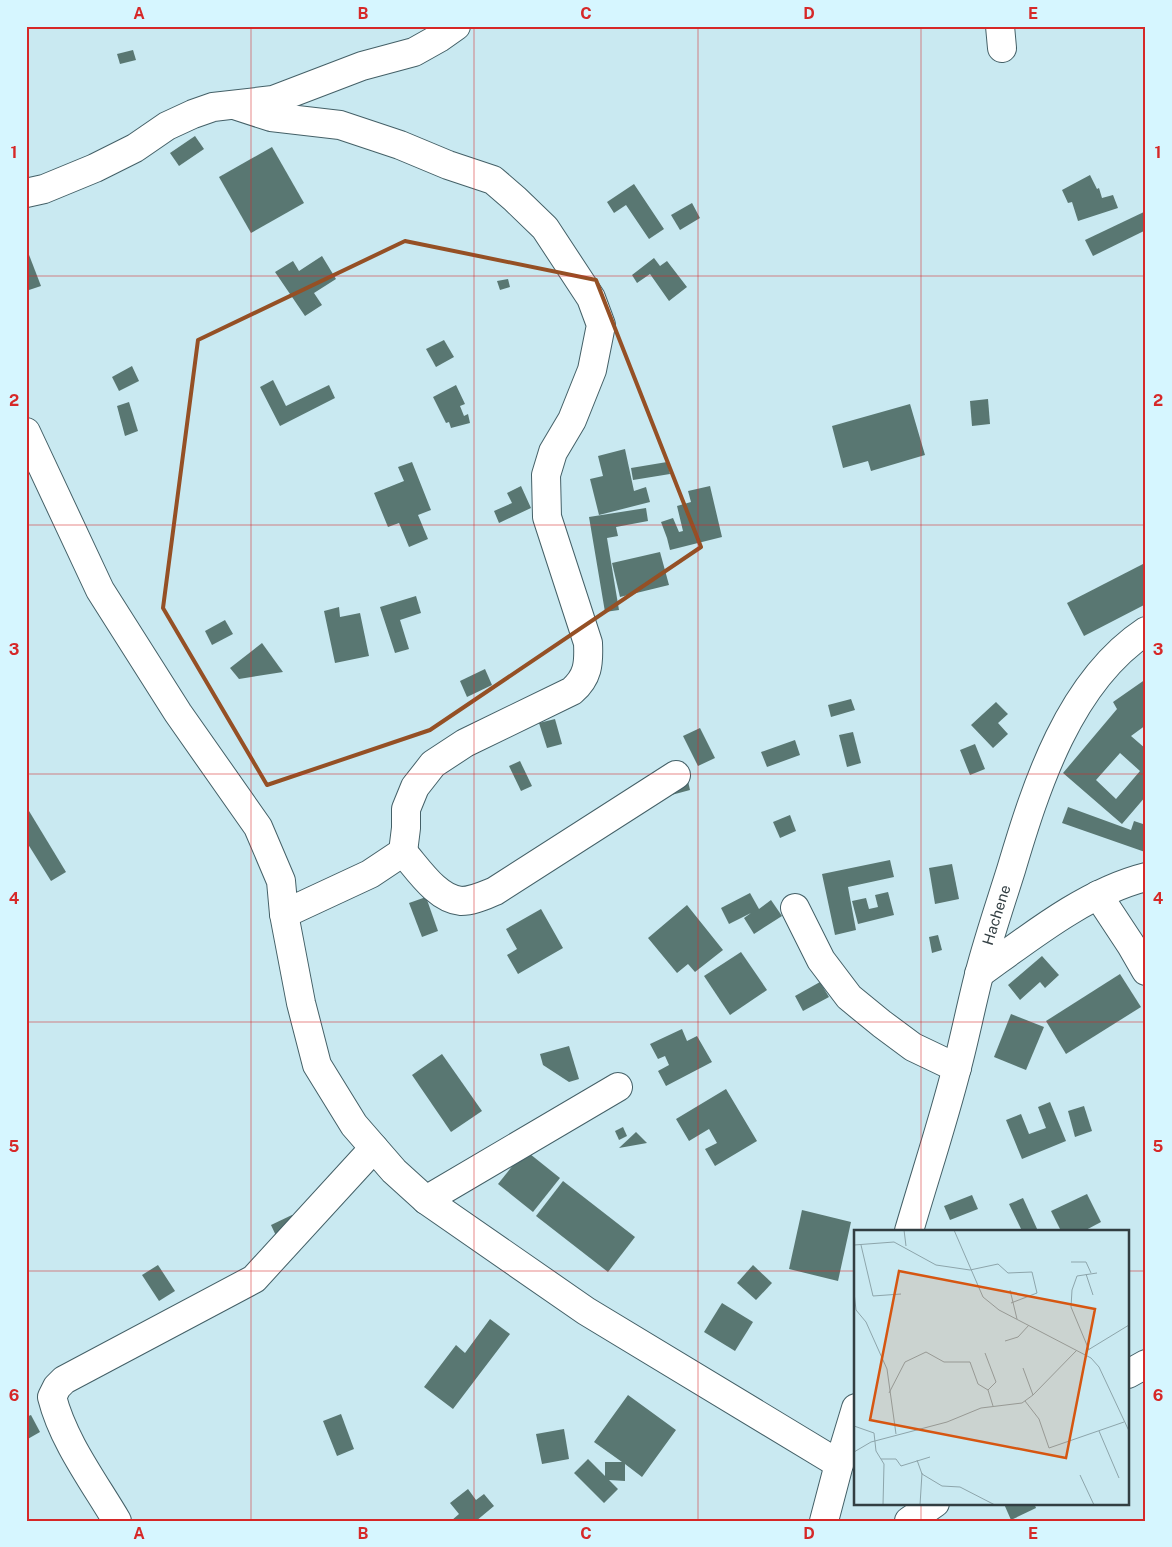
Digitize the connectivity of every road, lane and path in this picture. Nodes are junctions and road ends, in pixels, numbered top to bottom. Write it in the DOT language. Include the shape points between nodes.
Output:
graph roads {
  1 [pos="456,26"];
  2 [pos="234,105"];
  3 [pos="26,193"];
  4 [pos="26,432"];
  5 [pos="1146,631"];
  6 [pos="676,775"];
  7 [pos="403,852"];
  8 [pos="1146,877"];
  9 [pos="1098,895"];
  10 [pos="795,908"];
  11 [pos="284,914"];
  12 [pos="1146,971"];
  13 [pos="979,974"];
  14 [pos="957,1068"];
  15 [pos="618,1087"];
  16 [pos="374,1148"];
  17 [pos="426,1200"];
  18 [pos="909,1230"];
  19 [pos="1146,1364"];
  20 [pos="1130,1373"];
  21 [pos="854,1415"];
  22 [pos="839,1464"];
  23 [pos="934,1504"];
  24 [pos="117,1521"];
  25 [pos="824,1521"];
  26 [pos="909,1521"];
  1 -- 2 [label="street" via="414,52 362,66 273,100"];
  2 -- 3 [label="street" via="213,107 193,114 95,168"];
  2 -- 7 [label="street" via="270,116 340,125 492,180 545,228 591,298 601,324 592,370 572,420 553,452 546,475 547,517 588,643 589,662 584,676 572,691 465,743 433,764 415,787 406,809"];
  4 -- 11 [label="street" via="100,590 178,713 258,827 281,880"];
  5 -- 13 [label="street, Hachene" via="1100,672 1076,705 1059,738 1027,816"];
  6 -- 7 [label="street" via="495,891 477,898 462,901 439,893"];
  7 -- 11 [label="street" via="370,874"];
  8 -- 9 [label="street"];
  9 -- 12 [label="street"];
  9 -- 13 [label="street" via="1040,929"];
  10 -- 14 [label="street" via="821,960 849,997 913,1047"];
  11 -- 16 [label="street" via="317,1065 354,1125"];
  13 -- 14 [label="street, Hachene"];
  14 -- 18 [label="street, Hachene"];
  15 -- 17 [label="street"];
  16 -- 17 [label="street"];
  16 -- 24 [label="street" via="254,1279 56,1387 52,1397 64,1433"];
  17 -- 22 [label="street" via="586,1310"];
  19 -- 20 [label="street"];
  21 -- 22 [label="street"];
  22 -- 25 [label="street"];
  23 -- 26 [label="street"];
}
